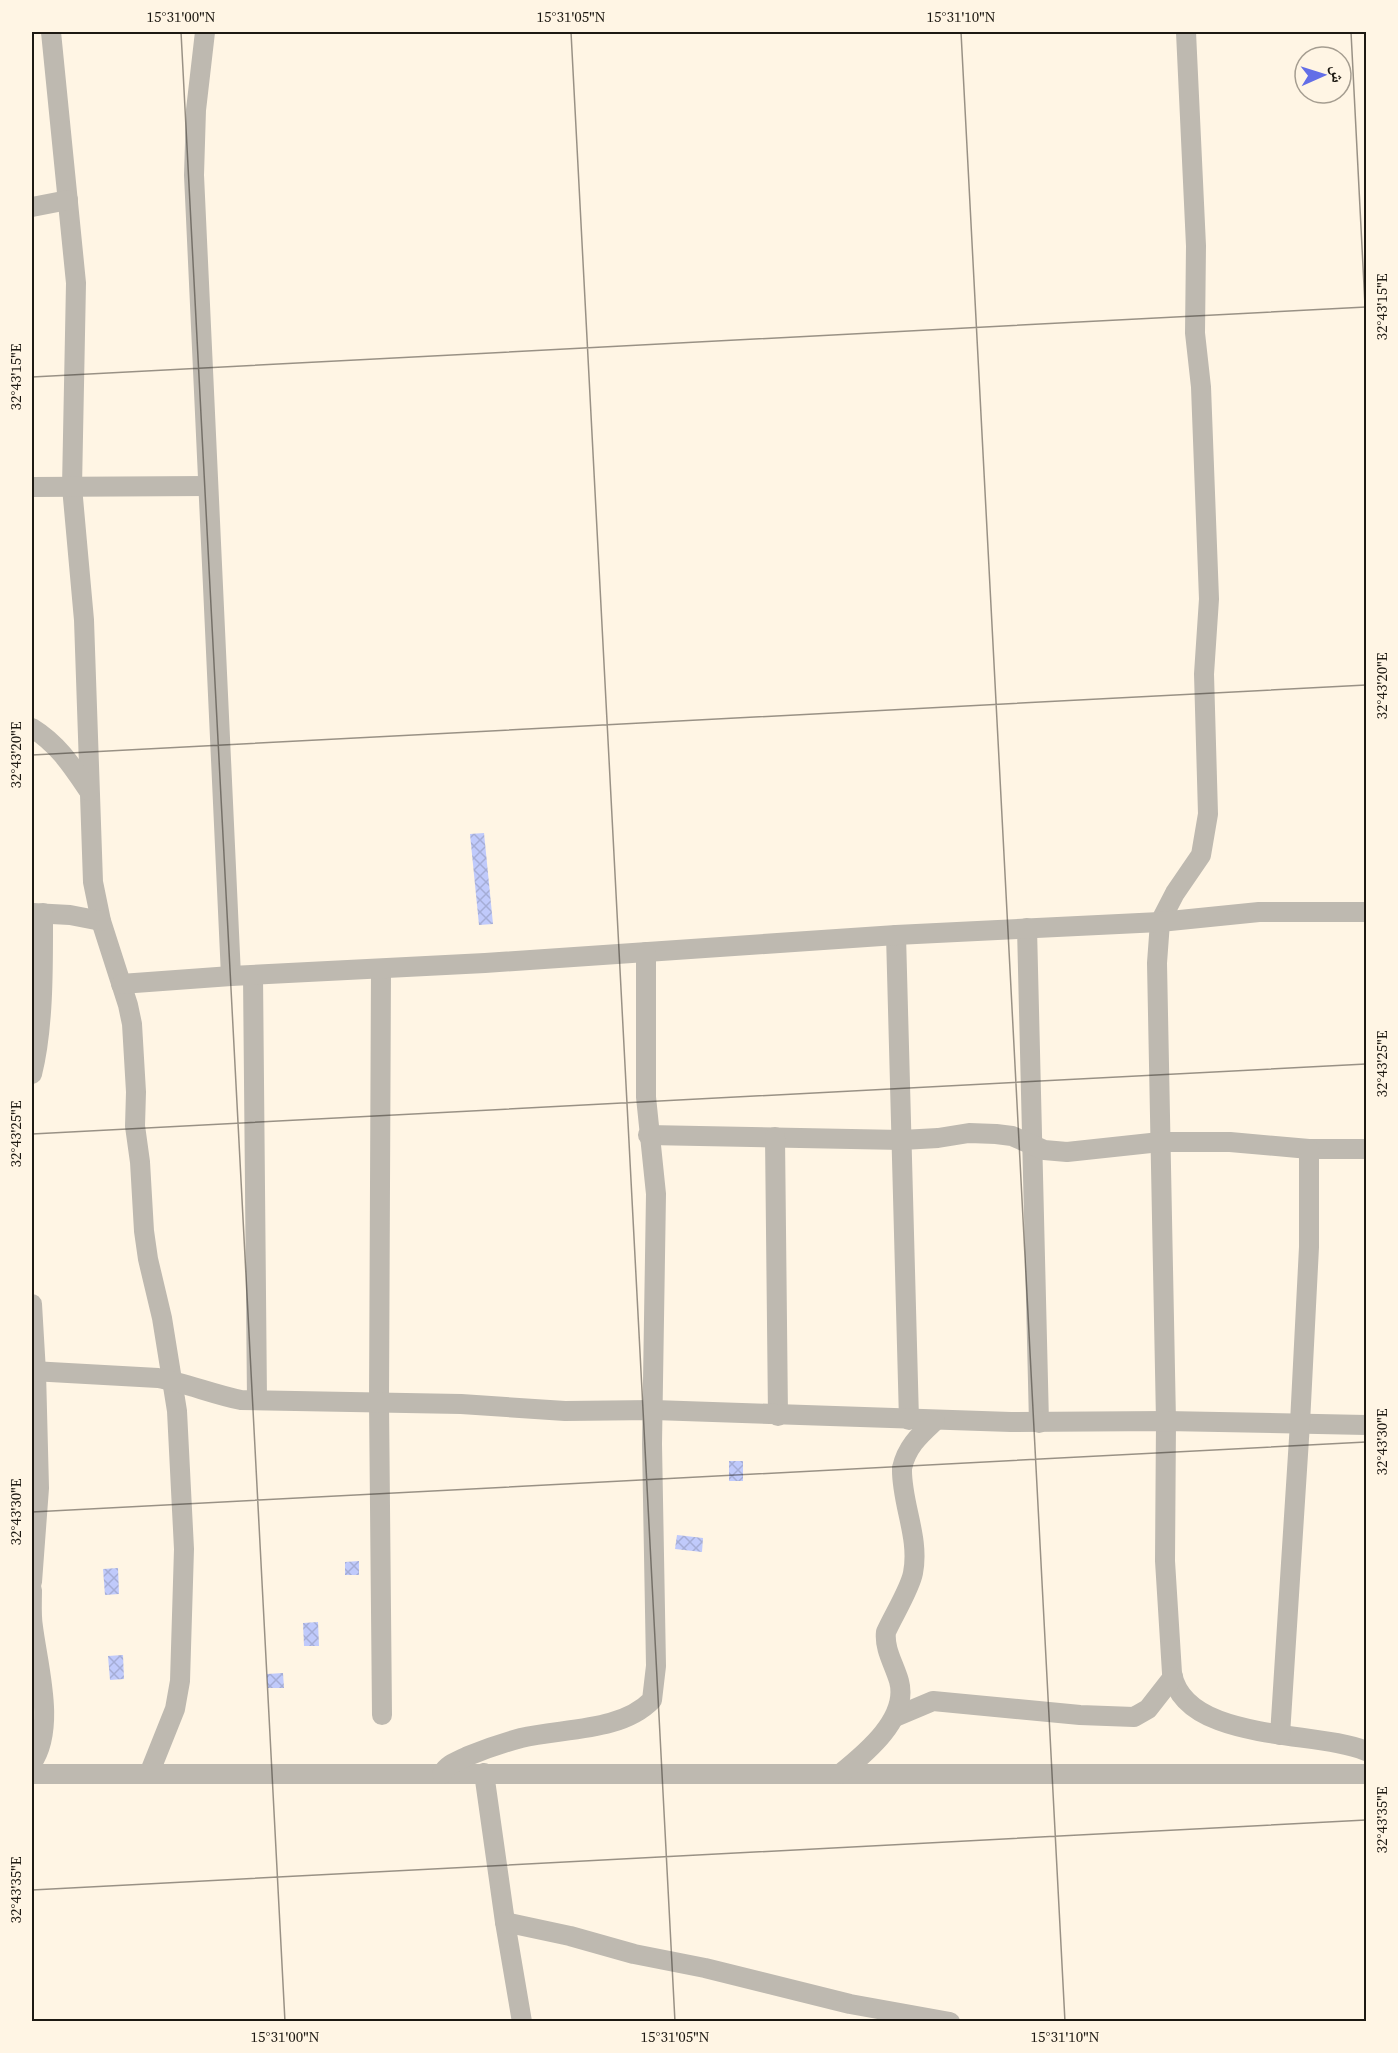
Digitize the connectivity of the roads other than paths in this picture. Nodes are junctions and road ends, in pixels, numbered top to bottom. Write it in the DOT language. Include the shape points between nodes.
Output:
graph roads {
  1 [pos="51,32"];
  2 [pos="205,32"];
  3 [pos="1186,32"];
  4 [pos="68,200"];
  5 [pos="32,207"];
  6 [pos="208,486"];
  7 [pos="32,487"];
  8 [pos="72,487"];
  9 [pos="32,728"];
  10 [pos="89,790"];
  11 [pos="1366,912"];
  12 [pos="37,913"];
  13 [pos="101,921"];
  14 [pos="1160,922"];
  15 [pos="1027,928"];
  16 [pos="896,935"];
  17 [pos="646,952"];
  18 [pos="381,969"];
  19 [pos="253,975"];
  20 [pos="231,976"];
  21 [pos="122,984"];
  22 [pos="32,1074"];
  23 [pos="648,1135"];
  24 [pos="775,1137"];
  25 [pos="902,1140"];
  26 [pos="1160,1142"];
  27 [pos="1032,1144"];
  28 [pos="1309,1149"];
  29 [pos="1366,1149"];
  30 [pos="32,1304"];
  31 [pos="34,1372"];
  32 [pos="173,1381"];
  33 [pos="257,1400"];
  34 [pos="379,1402"];
  35 [pos="654,1410"];
  36 [pos="778,1416"];
  37 [pos="909,1420"];
  38 [pos="935,1421"];
  39 [pos="1166,1421"];
  40 [pos="1040,1422"];
  41 [pos="1300,1423"];
  42 [pos="1366,1425"];
  43 [pos="32,1582"];
  44 [pos="32,1590"];
  45 [pos="1173,1677"];
  46 [pos="382,1715"];
  47 [pos="895,1717"];
  48 [pos="1280,1735"];
  49 [pos="1366,1751"];
  50 [pos="32,1763"];
  51 [pos="484,1773"];
  52 [pos="32,1774"];
  53 [pos="149,1774"];
  54 [pos="442,1774"];
  55 [pos="840,1774"];
  56 [pos="1366,1774"];
  57 [pos="505,1922"];
  58 [pos="522,2022"];
  59 [pos="950,2022"];
  1 -- 4 [label="street"];
  2 -- 6 [label="street" via="194,175"];
  3 -- 14 [label="street" via="1196,246 1195,333 1201,387 1209,600 1204,674 1208,814 1201,855"];
  4 -- 5 [label="street"];
  4 -- 8 [label="street" via="76,283"];
  6 -- 8 [label="street"];
  6 -- 20 [label="street"];
  7 -- 8 [label="street"];
  8 -- 10 [label="street" via="84,620"];
  9 -- 10 [label="street" via="54,743"];
  10 -- 13 [label="street" via="93,882"];
  11 -- 14 [label="street" via="1259,912"];
  12 -- 13 [label="street"];
  12 -- 22 [label="street" via="43,960"];
  13 -- 21 [label="street"];
  14 -- 15 [label="street"];
  14 -- 26 [label="street"];
  15 -- 16 [label="street"];
  15 -- 27 [label="street"];
  16 -- 17 [label="street"];
  16 -- 25 [label="street"];
  17 -- 18 [label="street"];
  17 -- 23 [label="street"];
  18 -- 19 [label="street"];
  18 -- 34 [label="street"];
  19 -- 20 [label="street"];
  19 -- 33 [label="street"];
  20 -- 21 [label="street"];
  21 -- 32 [label="street" via="135,1046 135,1126 144,1231"];
  23 -- 24 [label="street"];
  23 -- 35 [label="street" via="656,1194"];
  24 -- 25 [label="street"];
  24 -- 36 [label="street"];
  25 -- 27 [label="street" via="969,1133 1012,1136"];
  25 -- 37 [label="street"];
  26 -- 27 [label="street" via="1067,1152 1044,1150"];
  26 -- 28 [label="street" via="1230,1142"];
  26 -- 39 [label="street"];
  27 -- 40 [label="street"];
  28 -- 29 [label="street"];
  28 -- 41 [label="street" via="1309,1247"];
  30 -- 31 [label="street"];
  31 -- 32 [label="street"];
  31 -- 43 [label="street" via="39,1488"];
  32 -- 33 [label="street" via="215,1395"];
  32 -- 53 [label="street" via="184,1549 180,1681 176,1709"];
  33 -- 34 [label="street"];
  34 -- 35 [label="street" via="565,1411"];
  34 -- 46 [label="street"];
  35 -- 36 [label="street"];
  35 -- 54 [label="street" via="656,1666 652,1700 635,1714 612,1723 489,1747 450,1765"];
  36 -- 37 [label="street"];
  37 -- 38 [label="street"];
  38 -- 40 [label="street"];
  38 -- 47 [label="street" via="912,1443 902,1468 914,1562 910,1584 886,1632 886,1647 901,1694"];
  39 -- 40 [label="street"];
  39 -- 41 [label="street"];
  39 -- 45 [label="street" via="1165,1561"];
  41 -- 42 [label="street"];
  41 -- 48 [label="street"];
  44 -- 50 [label="street" via="44,1720 41,1747"];
  45 -- 47 [label="street" via="1148,1709 1134,1717 933,1701"];
  45 -- 48 [label="street" via="1191,1704 1217,1720"];
  47 -- 55 [label="street"];
  48 -- 49 [label="street"];
  51 -- 54 [label="street"];
  51 -- 55 [label="street"];
  51 -- 57 [label="street"];
  52 -- 53 [label="street"];
  53 -- 54 [label="street"];
  55 -- 56 [label="street"];
  57 -- 58 [label="street"];
  57 -- 59 [label="street" via="850,2004"];
}
